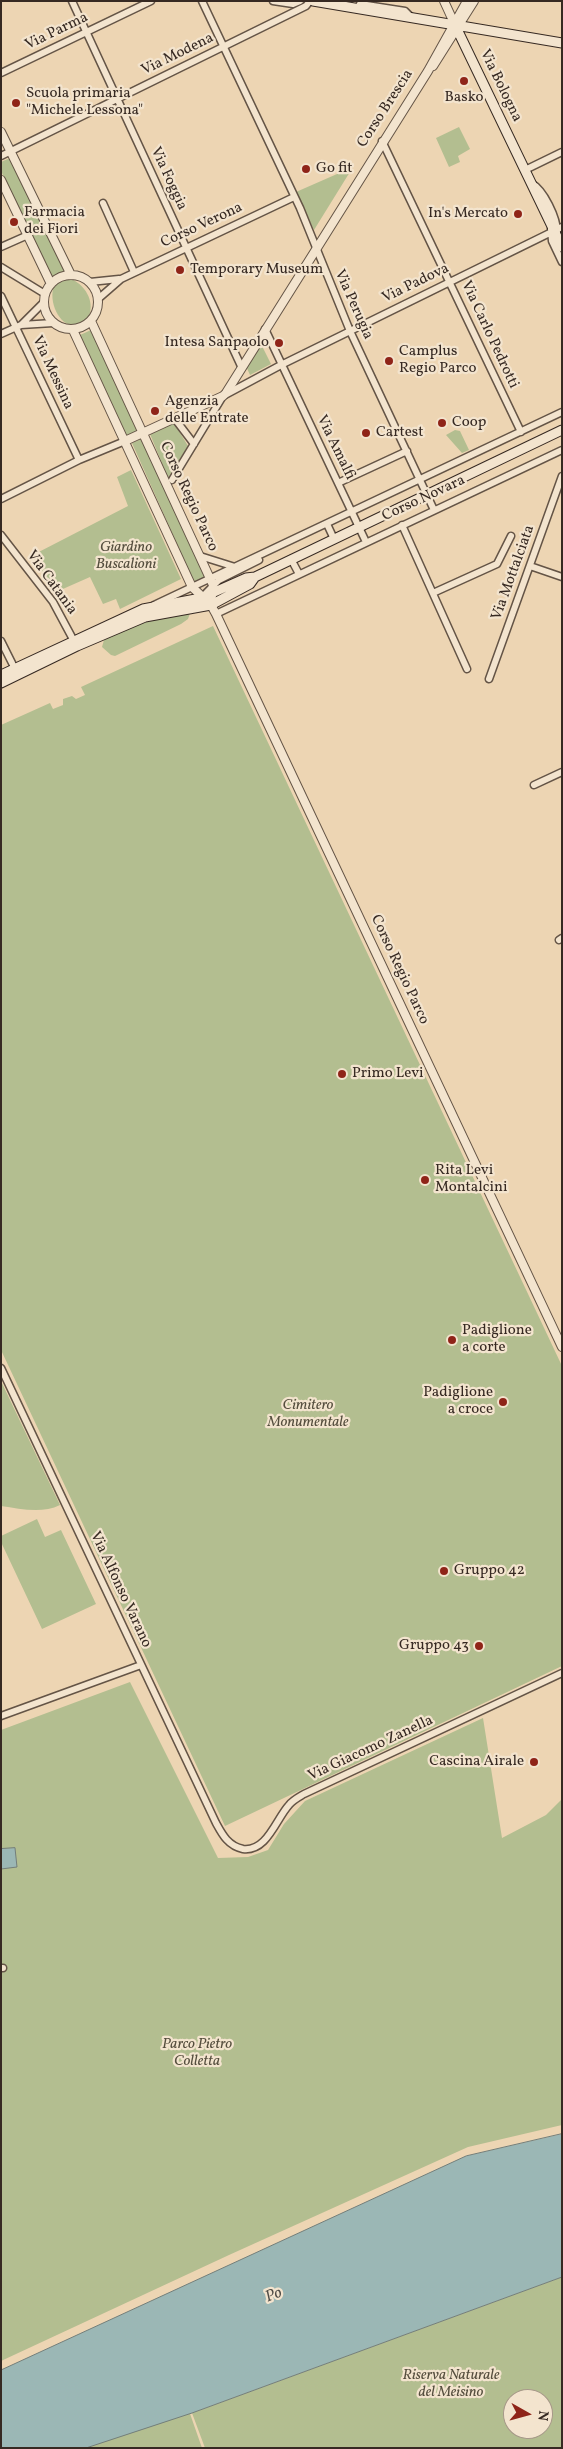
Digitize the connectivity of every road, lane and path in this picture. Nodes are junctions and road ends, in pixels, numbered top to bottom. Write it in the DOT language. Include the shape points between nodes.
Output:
graph roads {
  1 [pos="72,1"];
  2 [pos="151,1"];
  3 [pos="202,1"];
  4 [pos="273,1"];
  5 [pos="300,1"];
  6 [pos="311,1"];
  7 [pos="444,1"];
  8 [pos="467,1"];
  9 [pos="474,1"];
  10 [pos="456,26"];
  11 [pos="86,32"];
  12 [pos="562,44"];
  13 [pos="222,48"];
  14 [pos="1,73"];
  15 [pos="117,99"];
  16 [pos="1,132"];
  17 [pos="382,141"];
  18 [pos="11,151"];
  19 [pos="562,152"];
  20 [pos="1,156"];
  21 [pos="525,170"];
  22 [pos="1,180"];
  23 [pos="294,196"];
  24 [pos="103,203"];
  25 [pos="555,230"];
  26 [pos="28,234"];
  27 [pos="1,247"];
  28 [pos="186,247"];
  29 [pos="316,247"];
  30 [pos="562,247"];
  31 [pos="562,262"];
  32 [pos="1,267"];
  33 [pos="134,272"];
  34 [pos="71,275"];
  35 [pos="121,278"];
  36 [pos="90,282"];
  37 [pos="450,283"];
  38 [pos="51,284"];
  39 [pos="1,296"];
  40 [pos="45,298"];
  41 [pos="98,299"];
  42 [pos="91,321"];
  43 [pos="53,323"];
  44 [pos="19,326"];
  45 [pos="265,329"];
  46 [pos="73,330"];
  47 [pos="350,331"];
  48 [pos="1,334"];
  49 [pos="281,365"];
  50 [pos="242,366"];
  51 [pos="223,396"];
  52 [pos="562,412"];
  53 [pos="175,419"];
  54 [pos="562,430"];
  55 [pos="521,432"];
  56 [pos="143,433"];
  57 [pos="125,441"];
  58 [pos="194,444"];
  59 [pos="562,450"];
  60 [pos="407,451"];
  61 [pos="80,460"];
  62 [pos="562,476"];
  63 [pos="172,480"];
  64 [pos="420,480"];
  65 [pos="338,483"];
  66 [pos="427,494"];
  67 [pos="1,499"];
  68 [pos="434,510"];
  69 [pos="352,512"];
  70 [pos="327,524"];
  71 [pos="402,525"];
  72 [pos="359,527"];
  73 [pos="1,535"];
  74 [pos="511,536"];
  75 [pos="334,539"];
  76 [pos="366,542"];
  77 [pos="276,548"];
  78 [pos="200,556"];
  79 [pos="292,559"];
  80 [pos="530,566"];
  81 [pos="235,568"];
  82 [pos="299,574"];
  83 [pos="562,576"];
  84 [pos="255,577"];
  85 [pos="213,585"];
  86 [pos="192,587"];
  87 [pos="433,593"];
  88 [pos="201,598"];
  89 [pos="212,605"];
  90 [pos="143,609"];
  91 [pos="216,614"];
  92 [pos="1,640"];
  93 [pos="76,643"];
  94 [pos="467,669"];
  95 [pos="16,672"];
  96 [pos="1,675"];
  97 [pos="489,679"];
  98 [pos="1,683"];
  99 [pos="562,772"];
  100 [pos="534,785"];
  101 [pos="562,1347"];
  102 [pos="1,1368"];
  103 [pos="141,1665"];
  104 [pos="562,1673"];
  105 [pos="1,1716"];
  106 [pos="216,1822"];
  1 -- 11 [label="street, Via Foggia"];
  2 -- 11 [label="street, Via Parma"];
  3 -- 13 [label="street, Via Perugia"];
  4 -- 5 [label="street" via="290,4"];
  6 -- 10 [label="main road"];
  6 -- 13 [label="street, Via Modena"];
  7 -- 10 [label="street, Via Bologna"];
  8 -- 10 [label="street, Corso Brescia"];
  9 -- 10 [label="street, Corso Brescia"];
  10 -- 12 [label="main road"];
  10 -- 17 [label="street, Corso Brescia" via="441,55"];
  10 -- 21 [label="main road, Via Bologna"];
  11 -- 14 [label="street, Via Parma"];
  11 -- 15 [label="street, Via Foggia"];
  13 -- 15 [label="street, Via Modena"];
  13 -- 23 [label="street, Via Perugia"];
  15 -- 18 [label="street, Via Modena"];
  15 -- 28 [label="street, Via Foggia"];
  16 -- 18 [label="street"];
  17 -- 29 [label="street, Corso Brescia"];
  17 -- 37 [label="street, Via Carlo Pedrotti"];
  18 -- 20 [label="street, Via Modena"];
  18 -- 34 [label="street"];
  19 -- 21 [label="street"];
  21 -- 25 [label="main road, Via Bologna"];
  22 -- 26 [label="street"];
  23 -- 28 [label="street, Corso Verona"];
  23 -- 29 [label="street, Via Perugia"];
  24 -- 33 [label="street"];
  25 -- 30 [label="main road, Via Bologna"];
  25 -- 31 [label="street, Via Bologna" via="552,241"];
  25 -- 37 [label="street, Via Padova"];
  26 -- 27 [label="street"];
  26 -- 38 [label="street"];
  28 -- 33 [label="street, Corso Verona"];
  28 -- 50 [label="street, Via Foggia"];
  29 -- 45 [label="street, Corso Brescia"];
  29 -- 47 [label="street, Via Perugia"];
  32 -- 40 [label="street"];
  33 -- 35 [label="street, Corso Verona"];
  34 -- 36 [label="street"];
  34 -- 38 [label="street"];
  35 -- 36 [label="street, Corso Verona"];
  35 -- 41 [label="street, Corso Verona"];
  36 -- 41 [label="street"];
  37 -- 47 [label="street, Via Padova"];
  37 -- 55 [label="street, Via Carlo Pedrotti"];
  38 -- 40 [label="street"];
  39 -- 44 [label="street, Via Messina"];
  40 -- 43 [label="street" via="45,310"];
  40 -- 44 [label="street"];
  41 -- 42 [label="street"];
  42 -- 46 [label="street"];
  42 -- 56 [label="street, Corso Regio Parco"];
  43 -- 44 [label="street"];
  43 -- 46 [label="street"];
  44 -- 48 [label="street"];
  44 -- 61 [label="street, Via Messina"];
  45 -- 49 [label="street, Via Amalfi"];
  45 -- 50 [label="street, Corso Brescia"];
  46 -- 57 [label="street"];
  47 -- 49 [label="street, Via Padova"];
  47 -- 60 [label="street, Via Perugia"];
  49 -- 51 [label="street, Via Padova"];
  49 -- 65 [label="street, Via Amalfi"];
  50 -- 51 [label="street, Corso Brescia"];
  51 -- 53 [label="street"];
  51 -- 58 [label="street"];
  52 -- 55 [label="street, Corso Novara"];
  53 -- 56 [label="street"];
  53 -- 58 [label="street"];
  54 -- 66 [label="main road, Corso Novara"];
  55 -- 64 [label="street, Corso Novara"];
  56 -- 57 [label="street"];
  56 -- 78 [label="street, Corso Regio Parco"];
  57 -- 61 [label="street"];
  57 -- 86 [label="street"];
  58 -- 63 [label="street"];
  59 -- 68 [label="street, Corso Novara"];
  60 -- 64 [label="street, Via Perugia"];
  60 -- 65 [label="street"];
  61 -- 67 [label="street"];
  62 -- 80 [label="street, Via Mottalciata"];
  64 -- 66 [label="street, Via Perugia"];
  64 -- 69 [label="street, Corso Novara"];
  65 -- 69 [label="street, Via Amalfi"];
  66 -- 68 [label="street, Via Perugia"];
  66 -- 72 [label="main road, Corso Novara"];
  68 -- 71 [label="street, Corso Novara"];
  69 -- 70 [label="street, Corso Novara"];
  69 -- 72 [label="street, Via Amalfi"];
  70 -- 75 [label="street"];
  70 -- 77 [label="street, Corso Novara"];
  71 -- 76 [label="street, Corso Novara"];
  71 -- 87 [label="street"];
  72 -- 75 [label="main road, Corso Novara"];
  72 -- 76 [label="street, Via Amalfi"];
  73 -- 93 [label="street, Via Catania" via="53,602"];
  74 -- 87 [label="street" via="497,564"];
  75 -- 79 [label="main road, Corso Novara"];
  76 -- 82 [label="street, Corso Novara"];
  77 -- 81 [label="street, Corso Novara"];
  77 -- 85 [label="street"];
  78 -- 81 [label="street"];
  78 -- 85 [label="street, Corso Regio Parco"];
  79 -- 82 [label="street"];
  79 -- 84 [label="main road, Corso Novara"];
  80 -- 83 [label="street"];
  80 -- 97 [label="street, Via Mottalciata"];
  81 -- 85 [label="street, Corso Novara"];
  82 -- 91 [label="street, Corso Novara"];
  84 -- 85 [label="main road, Corso Novara"];
  84 -- 89 [label="main road, Corso Novara" via="250,584"];
  85 -- 86 [label="street, Corso Novara"];
  85 -- 88 [label="main road, Corso Novara"];
  85 -- 89 [label="street"];
  86 -- 88 [label="street"];
  86 -- 90 [label="street, Corso Novara"];
  87 -- 94 [label="street"];
  88 -- 89 [label="street"];
  88 -- 90 [label="main road, Corso Novara"];
  89 -- 91 [label="street, Corso Regio Parco"];
  89 -- 93 [label="main road, Corso Novara" via="145,617"];
  90 -- 93 [label="main road, Corso Novara"];
  91 -- 101 [label="street, Corso Regio Parco"];
  92 -- 95 [label="street"];
  93 -- 95 [label="main road, Corso Novara"];
  95 -- 96 [label="main road, Corso Novara"];
  95 -- 98 [label="main road, Corso Novara"];
  99 -- 100 [label="street"];
  102 -- 103 [label="street, Via Alfonso Varano"];
  103 -- 105 [label="street"];
  103 -- 106 [label="street, Via Alfonso Varano"];
  104 -- 106 [label="street, Via Giacomo Zanella" via="300,1796 286,1808 264,1842 253,1848 233,1846"];
}
